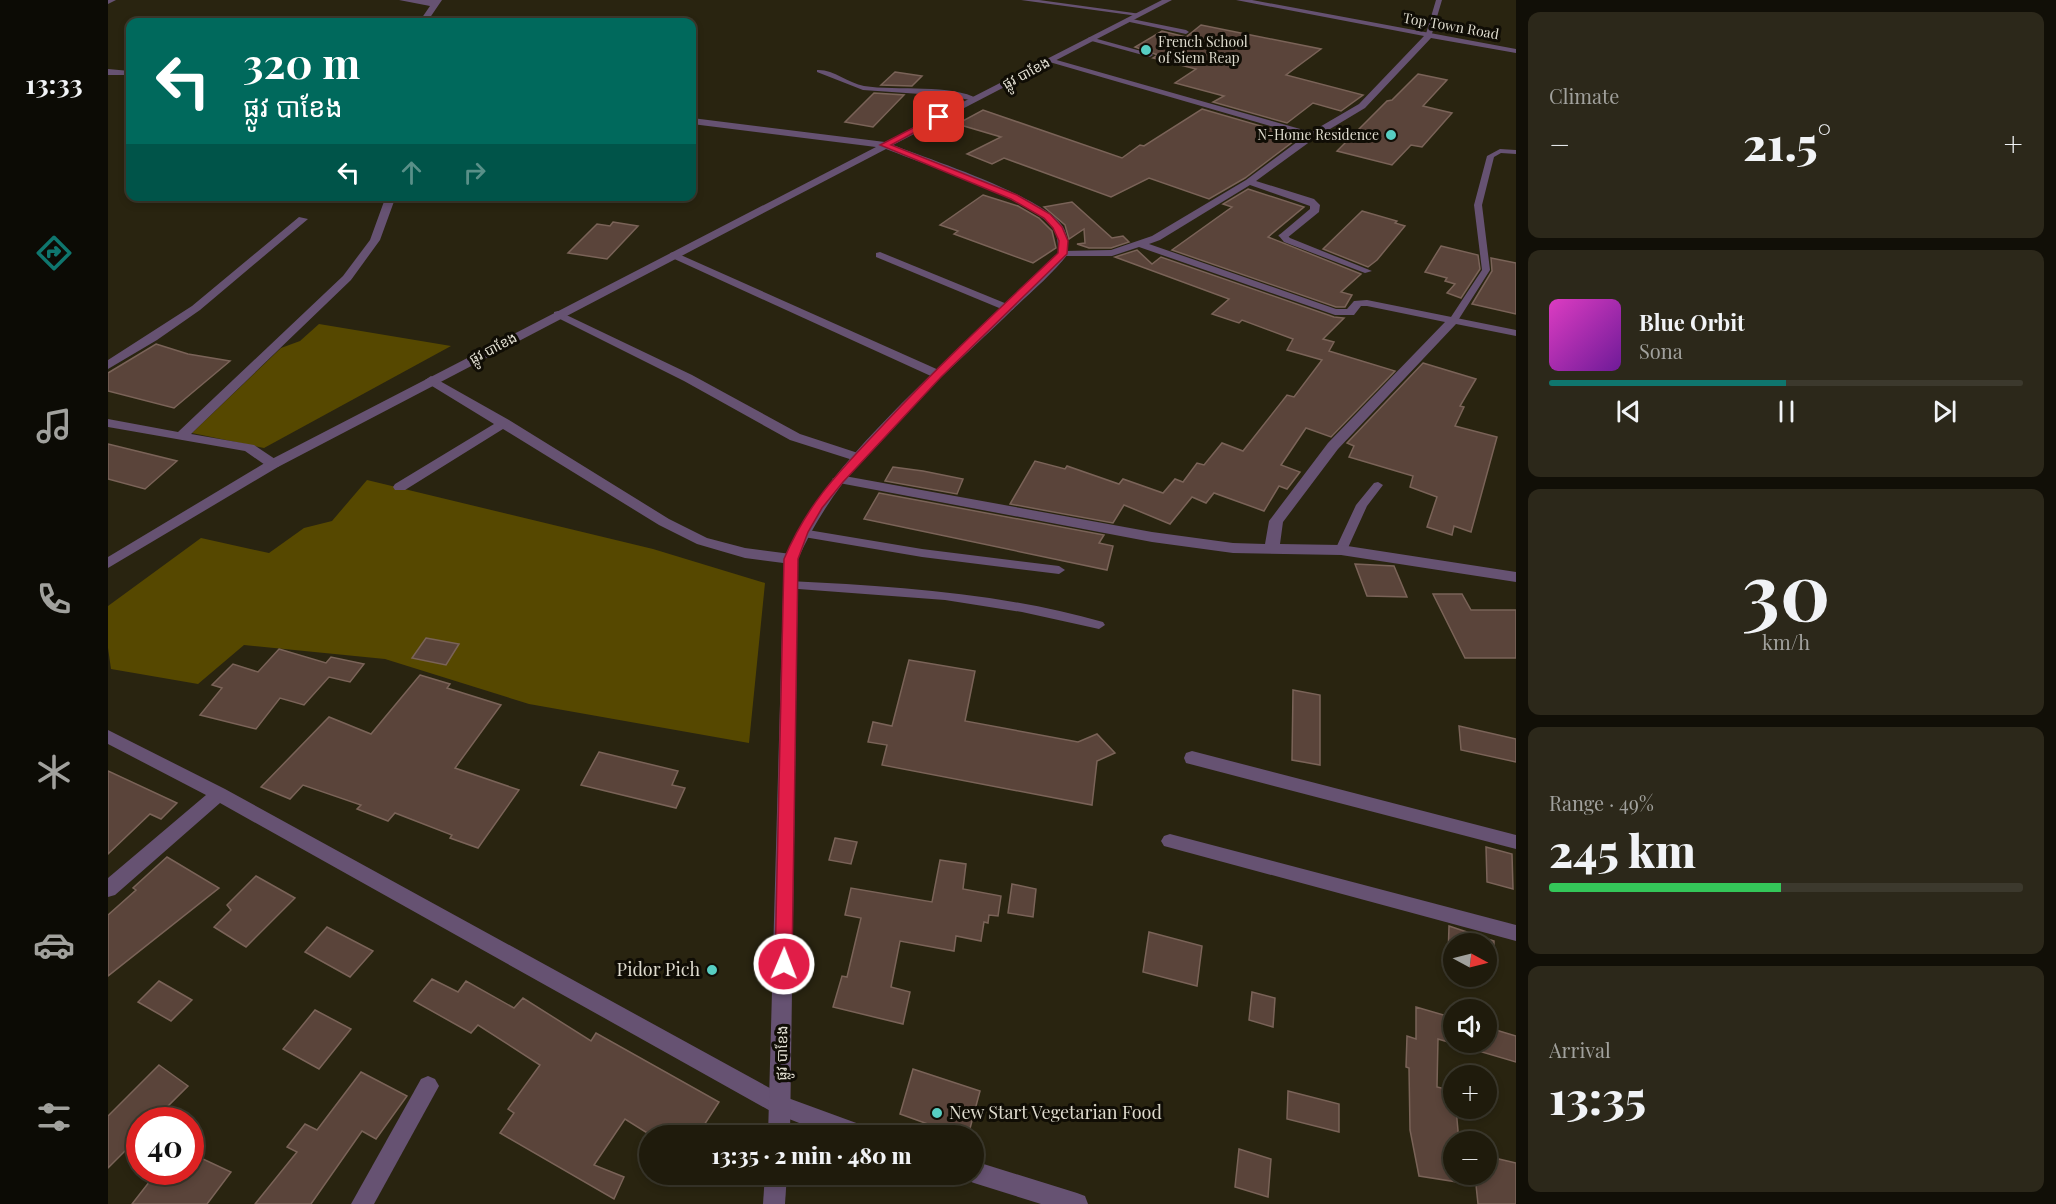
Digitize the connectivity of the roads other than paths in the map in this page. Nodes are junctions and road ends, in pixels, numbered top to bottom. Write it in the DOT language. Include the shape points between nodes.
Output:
graph roads {
  1 [pos="403,0"];
  2 [pos="1024,0"];
  3 [pos="1168,0"];
  4 [pos="1240,0"];
  5 [pos="1439,0"];
  6 [pos="437,2"];
  7 [pos="1138,14"];
  8 [pos="426,18"];
  9 [pos="1127,20"];
  10 [pos="1186,32"];
  11 [pos="1428,37"];
  12 [pos="1090,39"];
  13 [pos="1516,51"];
  14 [pos="1150,55"];
  15 [pos="1050,61"];
  16 [pos="819,71"];
  17 [pos="108,72"];
  18 [pos="126,73"];
  19 [pos="975,99"];
  20 [pos="696,122"];
  21 [pos="1312,136"];
  22 [pos="884,145"];
  23 [pos="1516,152"];
  24 [pos="1249,182"];
  25 [pos="389,201"];
  26 [pos="303,219"];
  27 [pos="1283,236"];
  28 [pos="1140,244"];
  29 [pos="1063,254"];
  30 [pos="674,255"];
  31 [pos="880,255"];
  32 [pos="1368,271"];
  33 [pos="1008,308"];
  34 [pos="558,314"];
  35 [pos="1454,320"];
  36 [pos="1516,333"];
  37 [pos="108,366"];
  38 [pos="937,374"];
  39 [pos="431,380"];
  40 [pos="108,423"];
  41 [pos="504,423"];
  42 [pos="182,435"];
  43 [pos="859,458"];
  44 [pos="273,464"];
  45 [pos="839,479"];
  46 [pos="1378,485"];
  47 [pos="400,487"];
  48 [pos="802,532"];
  49 [pos="1272,548"];
  50 [pos="1341,550"];
  51 [pos="791,559"];
  52 [pos="108,563"];
  53 [pos="1059,570"];
  54 [pos="1516,577"];
  55 [pos="789,585"];
  56 [pos="1099,625"];
  57 [pos="108,736"];
  58 [pos="1192,758"];
  59 [pos="219,794"];
  60 [pos="1170,841"];
  61 [pos="1516,842"];
  62 [pos="108,889"];
  63 [pos="1516,933"];
  64 [pos="428,1086"];
  65 [pos="782,1106"];
  66 [pos="780,1125"];
  67 [pos="833,1125"];
  68 [pos="984,1175"];
  69 [pos="775,1185"];
  70 [pos="362,1204"];
  71 [pos="774,1204"];
  72 [pos="1077,1204"];
  1 -- 6 [label="street"];
  2 -- 7 [label="lane"];
  3 -- 7 [label="street, ផ្លូវ បាខែង"];
  4 -- 11 [label="street, Top Town Road"];
  5 -- 11 [label="lane"];
  6 -- 8 [label="street"];
  7 -- 9 [label="street, ផ្លូវ បាខែង"];
  9 -- 10 [label="lane"];
  9 -- 12 [label="street, ផ្លូវ បាខែង"];
  11 -- 13 [label="street, Top Town Road"];
  11 -- 21 [label="street" via="1362,106"];
  12 -- 14 [label="lane"];
  12 -- 15 [label="street, ផ្លូវ បាខែង"];
  15 -- 19 [label="street, ផ្លូវ បាខែង"];
  15 -- 21 [label="street"];
  16 -- 19 [label="lane" via="862,87"];
  17 -- 18 [label="street"];
  19 -- 22 [label="street, ផ្លូវ បាខែង"];
  20 -- 22 [label="street"];
  21 -- 24 [label="street"];
  22 -- 29 [label="street" via="1014,197 1047,216 1058,227"];
  22 -- 30 [label="street, ផ្លូវ បាខែង"];
  23 -- 35 [label="lane" via="1500,151 1491,156 1478,205 1486,270"];
  24 -- 27 [label="street" via="1316,205"];
  24 -- 28 [label="street"];
  25 -- 42 [label="street" via="375,240 347,278"];
  26 -- 37 [label="street" via="196,308"];
  27 -- 32 [label="lane"];
  28 -- 29 [label="street" via="1112,253"];
  28 -- 35 [label="street" via="1335,312 1350,313 1358,303 1367,303"];
  29 -- 33 [label="street, ផ្លូវ បាខែង"];
  30 -- 34 [label="street, ផ្លូវ បាខែង"];
  30 -- 38 [label="street"];
  31 -- 33 [label="street"];
  33 -- 38 [label="street, ផ្លូវ បាខែង"];
  34 -- 39 [label="street, ផ្លូវ បាខែង"];
  34 -- 43 [label="street" via="688,378 795,437"];
  35 -- 36 [label="street"];
  35 -- 49 [label="street" via="1333,446 1276,521"];
  38 -- 43 [label="street, ផ្លូវ បាខែង"];
  39 -- 41 [label="street"];
  39 -- 44 [label="street, ផ្លូវ បាខែង"];
  40 -- 42 [label="street"];
  41 -- 47 [label="street"];
  41 -- 51 [label="street" via="664,522 702,541 745,553"];
  42 -- 44 [label="street" via="249,448"];
  43 -- 45 [label="street, ផ្លូវ បាខែង"];
  44 -- 52 [label="street, ផ្លូវ បាខែង"];
  45 -- 48 [label="street, ផ្លូវ បាខែង"];
  45 -- 49 [label="street" via="1152,537 1233,548"];
  46 -- 50 [label="lane" via="1362,505"];
  48 -- 51 [label="street, ផ្លូវ បាខែង"];
  48 -- 53 [label="lane" via="922,553"];
  49 -- 50 [label="street"];
  50 -- 54 [label="street"];
  51 -- 55 [label="street, ផ្លូវ បាខែង"];
  55 -- 56 [label="lane" via="953,596 1042,610"];
  55 -- 65 [label="street, ផ្លូវ បាខែង"];
  57 -- 59 [label="street"];
  58 -- 61 [label="street"];
  59 -- 62 [label="street"];
  59 -- 65 [label="street"];
  60 -- 63 [label="street"];
  64 -- 70 [label="street"];
  65 -- 66 [label="street, ផ្លូវ បាខែង"];
  65 -- 67 [label="street"];
  68 -- 72 [label="street"];
  69 -- 71 [label="street"];
}
